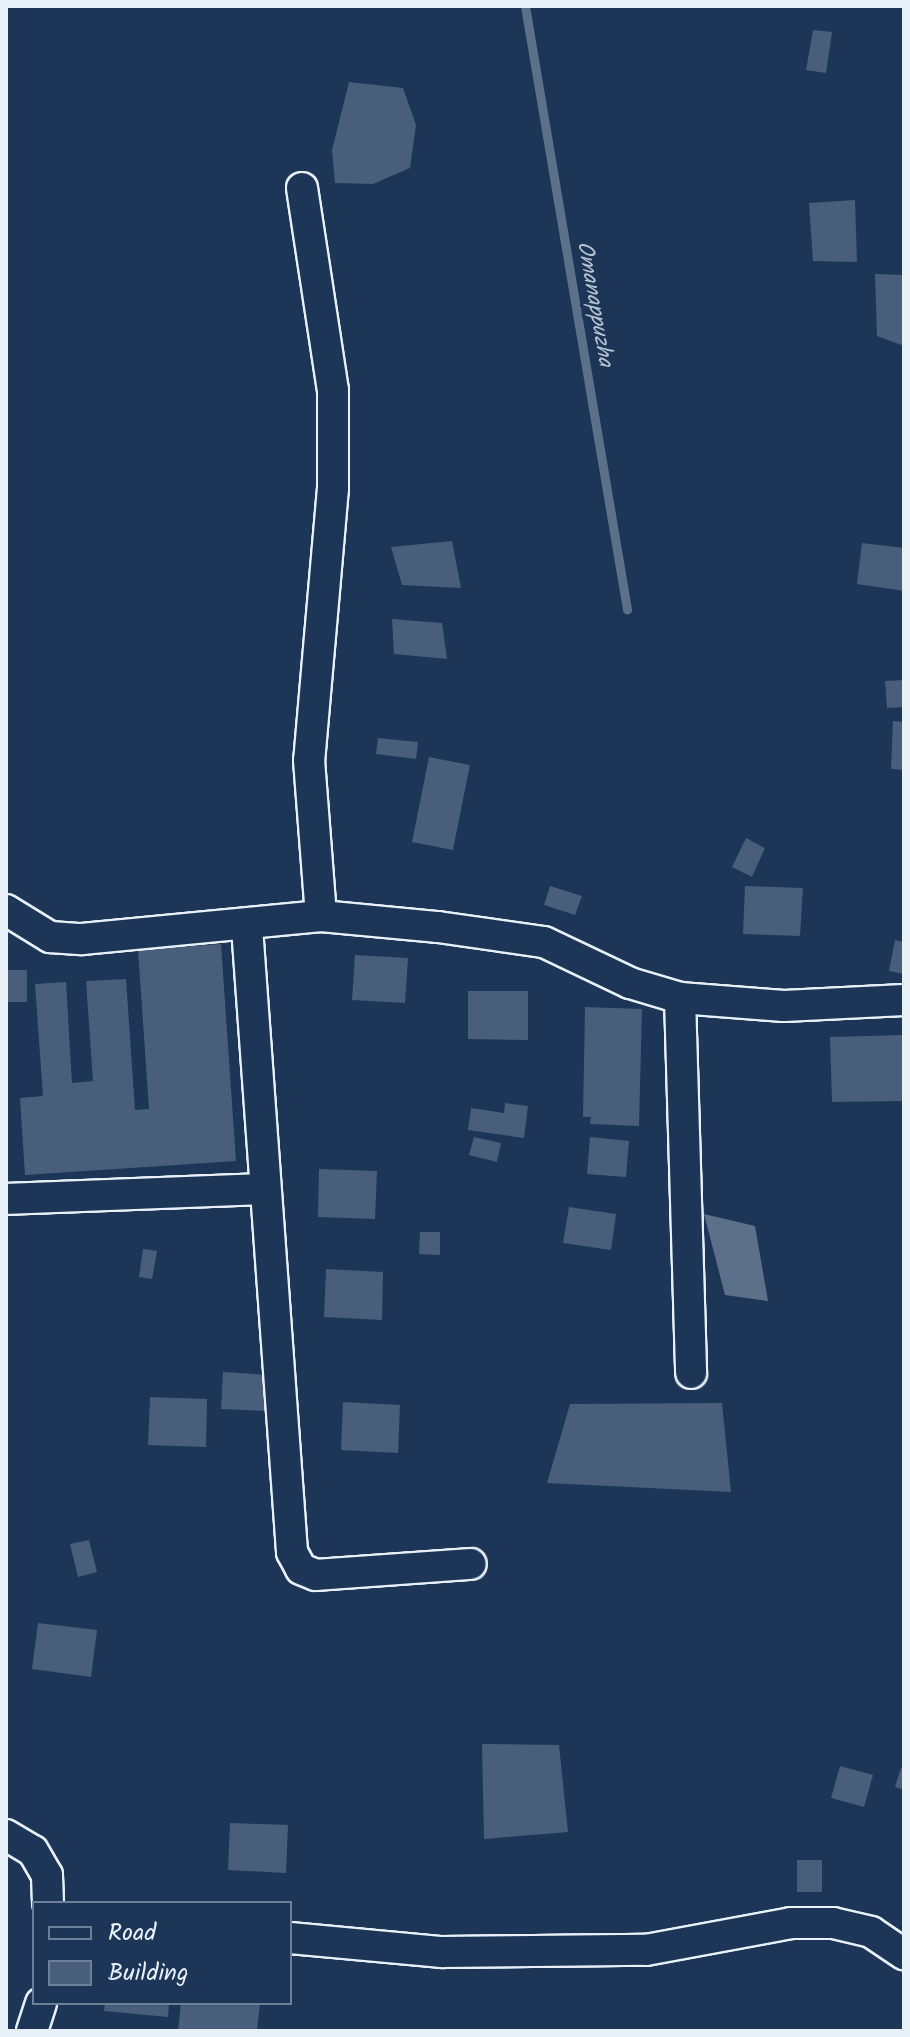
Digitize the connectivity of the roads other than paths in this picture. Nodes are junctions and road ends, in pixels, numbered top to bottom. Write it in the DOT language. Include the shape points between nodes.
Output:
graph roads {
  1 [pos="302,188"];
  2 [pos="6,910"];
  3 [pos="321,916"];
  4 [pos="247,927"];
  5 [pos="680,998"];
  6 [pos="904,1000"];
  7 [pos="262,1189"];
  8 [pos="6,1199"];
  9 [pos="691,1373"];
  10 [pos="471,1564"];
  11 [pos="6,1835"];
  12 [pos="48,1901"];
  13 [pos="292,1938"];
  14 [pos="904,1954"];
  15 [pos="40,2005"];
  16 [pos="32,2031"];
  1 -- 3 [label="street" via="333,390 333,488 309,760"];
  2 -- 4 [label="street" via="50,937"];
  3 -- 4 [label="street"];
  3 -- 5 [label="street" via="544,942 630,983"];
  4 -- 7 [label="street"];
  5 -- 6 [label="street" via="784,1006"];
  5 -- 9 [label="street"];
  7 -- 8 [label="street"];
  7 -- 10 [label="street" via="292,1552 301,1569 316,1575"];
  11 -- 12 [label="street" via="33,1851 47,1875"];
  13 -- 14 [label="street" via="442,1952 646,1950 791,1923 833,1923 871,1932"];
  15 -- 16 [label="street"];
}
